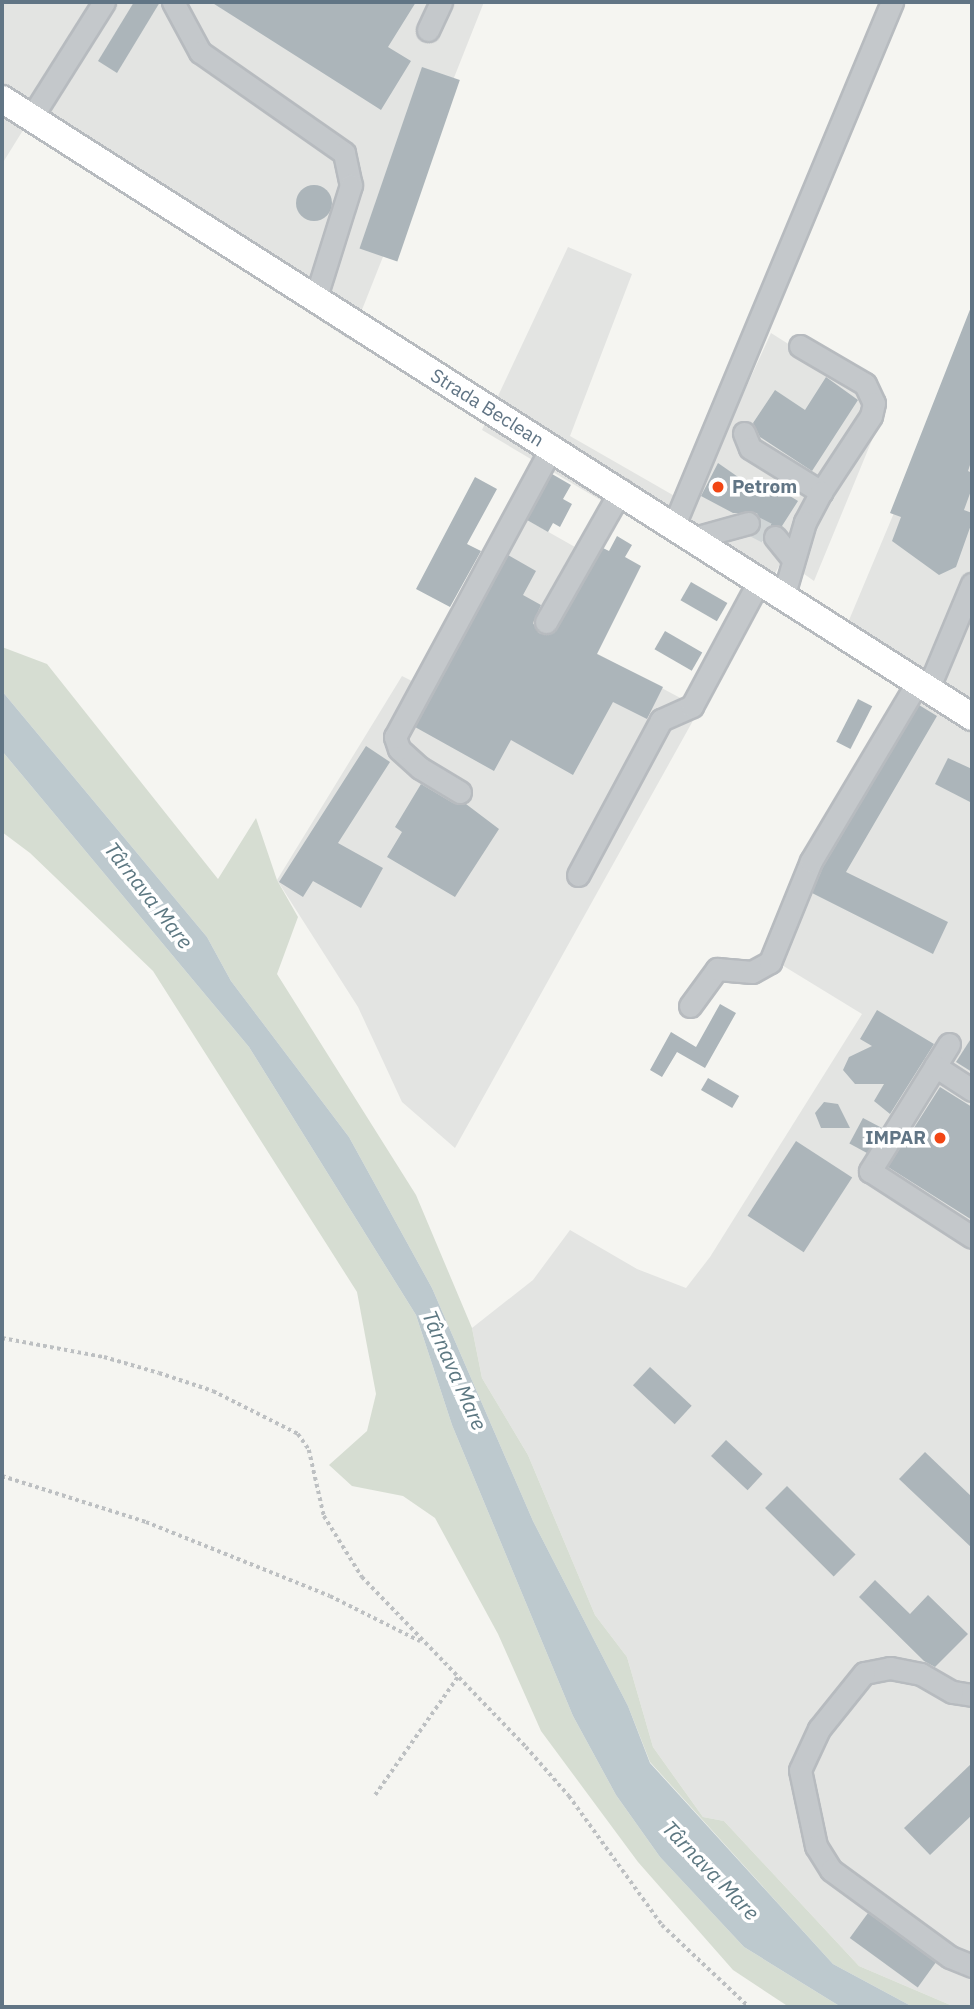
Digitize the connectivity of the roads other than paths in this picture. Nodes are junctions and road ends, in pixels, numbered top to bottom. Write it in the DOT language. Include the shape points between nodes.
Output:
graph roads {
  1 [pos="104,2"];
  2 [pos="173,2"];
  3 [pos="441,2"];
  4 [pos="892,2"];
  5 [pos="428,30"];
  6 [pos="2,99"];
  7 [pos="31,118"];
  8 [pos="315,300"];
  9 [pos="800,346"];
  10 [pos="744,433"];
  11 [pos="551,449"];
  12 [pos="621,490"];
  13 [pos="821,492"];
  14 [pos="748,523"];
  15 [pos="684,532"];
  16 [pos="775,537"];
  17 [pos="792,558"];
  18 [pos="760,579"];
  19 [pos="972,584"];
  20 [pos="783,597"];
  21 [pos="546,622"];
  22 [pos="923,686"];
  23 [pos="972,717"];
  24 [pos="460,792"];
  25 [pos="578,875"];
  26 [pos="690,1006"];
  27 [pos="949,1044"];
  28 [pos="935,1066"];
  29 [pos="972,1090"];
  30 [pos="972,1237"];
  31 [pos="972,1695"];
  32 [pos="972,1966"];
  1 -- 7 [label="street"];
  2 -- 8 [label="street" via="200,52 344,153 351,185"];
  3 -- 5 [label="street"];
  4 -- 15 [label="street"];
  6 -- 7 [label="main road, Strada Beclean"];
  7 -- 8 [label="main road, Strada Beclean"];
  8 -- 11 [label="main road, Strada Beclean"];
  9 -- 13 [label="street" via="864,384 874,403 871,416"];
  10 -- 13 [label="street" via="750,449"];
  11 -- 12 [label="main road, Strada Beclean"];
  11 -- 24 [label="street" via="395,737 399,749 420,768"];
  12 -- 15 [label="main road, Strada Beclean"];
  12 -- 21 [label="street"];
  13 -- 17 [label="street"];
  14 -- 15 [label="street"];
  15 -- 18 [label="main road, Strada Beclean"];
  16 -- 17 [label="street"];
  17 -- 20 [label="street"];
  18 -- 20 [label="main road, Strada Beclean"];
  18 -- 25 [label="street" via="692,706 661,720"];
  19 -- 22 [label="street"];
  20 -- 22 [label="main road, Strada Beclean"];
  22 -- 23 [label="main road, Strada Beclean"];
  22 -- 26 [label="street" via="811,861 771,962 752,972 717,969"];
  27 -- 28 [label="street"];
  28 -- 29 [label="street"];
  28 -- 30 [label="street" via="870,1171"];
  31 -- 32 [label="street" via="952,1692 920,1674 890,1668 864,1673 820,1729 800,1770 816,1846 831,1870 950,1957"];
}
